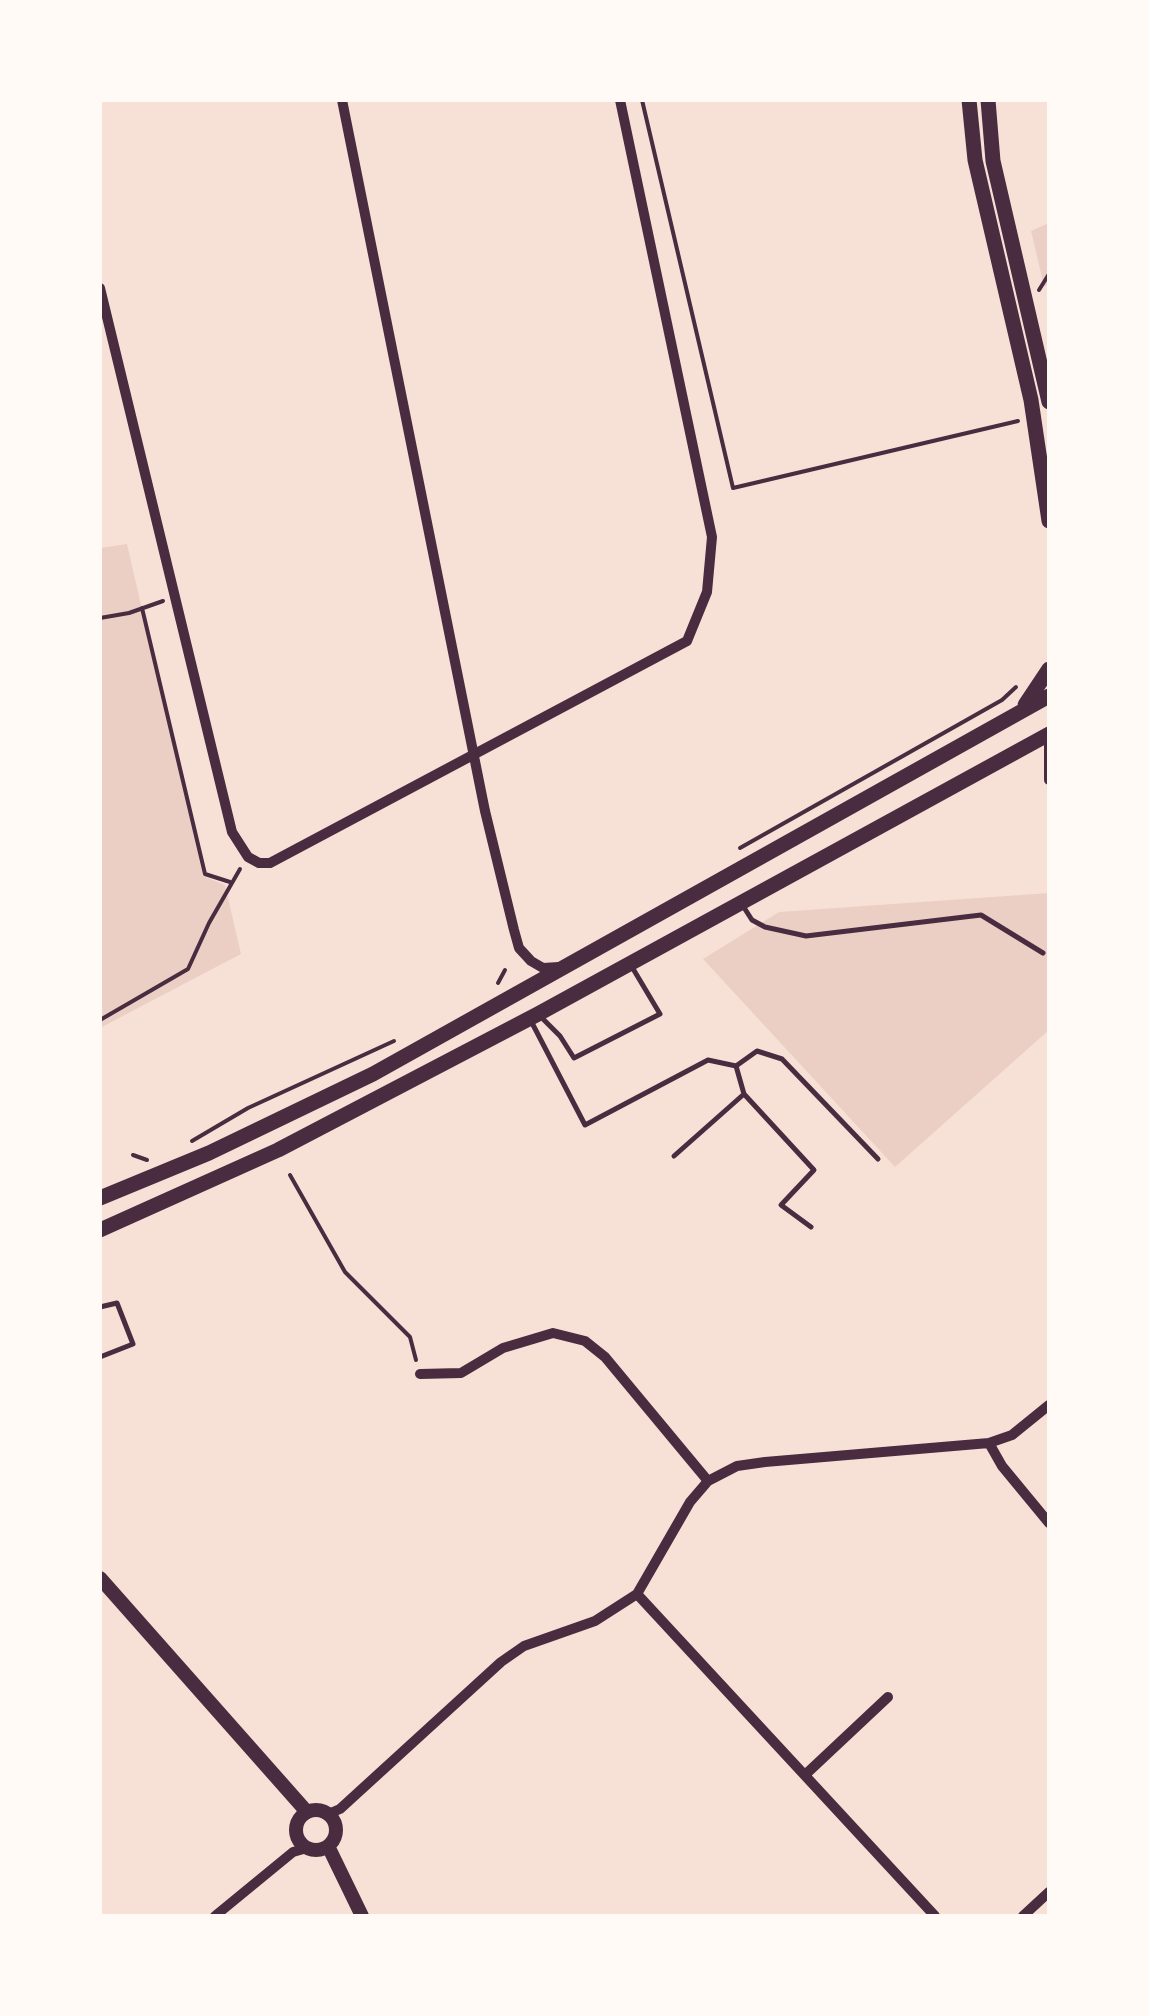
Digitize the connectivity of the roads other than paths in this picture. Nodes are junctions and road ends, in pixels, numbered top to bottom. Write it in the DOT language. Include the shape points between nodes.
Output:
graph roads {
  1 [pos="342,100"];
  2 [pos="620,100"];
  3 [pos="969,100"];
  4 [pos="988,100"];
  5 [pos="100,288"];
  6 [pos="1045,368"];
  7 [pos="1049,402"];
  8 [pos="1049,521"];
  9 [pos="1049,669"];
  10 [pos="1049,696"];
  11 [pos="1016,716"];
  12 [pos="1049,734"];
  13 [pos="469,758"];
  14 [pos="1049,780"];
  15 [pos="742,905"];
  16 [pos="1043,952"];
  17 [pos="631,964"];
  18 [pos="564,967"];
  19 [pos="534,1016"];
  20 [pos="736,1066"];
  21 [pos="744,1094"];
  22 [pos="674,1156"];
  23 [pos="878,1159"];
  24 [pos="100,1198"];
  25 [pos="811,1226"];
  26 [pos="100,1230"];
  27 [pos="100,1306"];
  28 [pos="100,1357"];
  29 [pos="420,1374"];
  30 [pos="1049,1405"];
  31 [pos="989,1443"];
  32 [pos="708,1481"];
  33 [pos="1049,1523"];
  34 [pos="100,1578"];
  35 [pos="637,1594"];
  36 [pos="888,1697"];
  37 [pos="806,1774"];
  38 [pos="306,1812"];
  39 [pos="328,1814"];
  40 [pos="328,1846"];
  41 [pos="307,1848"];
  42 [pos="1049,1892"];
  43 [pos="214,1916"];
  44 [pos="362,1916"];
  45 [pos="935,1916"];
  46 [pos="1023,1916"];
  1 -- 13 [label="street"];
  2 -- 13 [label="street" via="712,537 708,592 686,641"];
  3 -- 8 [label="main road" via="975,160 1032,400"];
  4 -- 6 [label="main road" via="993,161"];
  5 -- 13 [label="street" via="232,832 248,856 259,863 280,858"];
  6 -- 7 [label="main road"];
  9 -- 11 [label="main road"];
  10 -- 11 [label="main road"];
  11 -- 18 [label="main road"];
  12 -- 14 [label="street"];
  12 -- 15 [label="main road"];
  13 -- 18 [label="street" via="519,948 543,968"];
  15 -- 16 [label="lane" via="765,927 806,936 981,915"];
  15 -- 17 [label="main road"];
  17 -- 19 [label="main road"];
  17 -- 19 [label="lane" via="660,1014 574,1058 560,1036"];
  18 -- 24 [label="main road" via="373,1074"];
  19 -- 20 [label="lane" via="585,1125 708,1060"];
  19 -- 26 [label="main road" via="278,1150"];
  20 -- 21 [label="lane"];
  20 -- 23 [label="lane" via="757,1050 782,1059"];
  21 -- 22 [label="lane"];
  21 -- 25 [label="lane" via="814,1170 781,1205"];
  27 -- 28 [label="lane" via="118,1303 133,1344"];
  29 -- 32 [label="street" via="462,1372 504,1348 553,1333 585,1341"];
  30 -- 31 [label="street"];
  31 -- 32 [label="street" via="765,1462 737,1466"];
  31 -- 33 [label="street"];
  32 -- 35 [label="street"];
  34 -- 38 [label="main road"];
  35 -- 37 [label="street"];
  35 -- 39 [label="street" via="595,1621 524,1646 501,1662"];
  36 -- 37 [label="street"];
  37 -- 45 [label="street"];
  38 -- 39 [label="main road"];
  38 -- 41 [label="main road" via="296,1830"];
  39 -- 40 [label="main road" via="336,1826"];
  40 -- 41 [label="main road"];
  40 -- 44 [label="main road"];
  41 -- 43 [label="street" via="293,1852"];
  42 -- 46 [label="street"];
}
